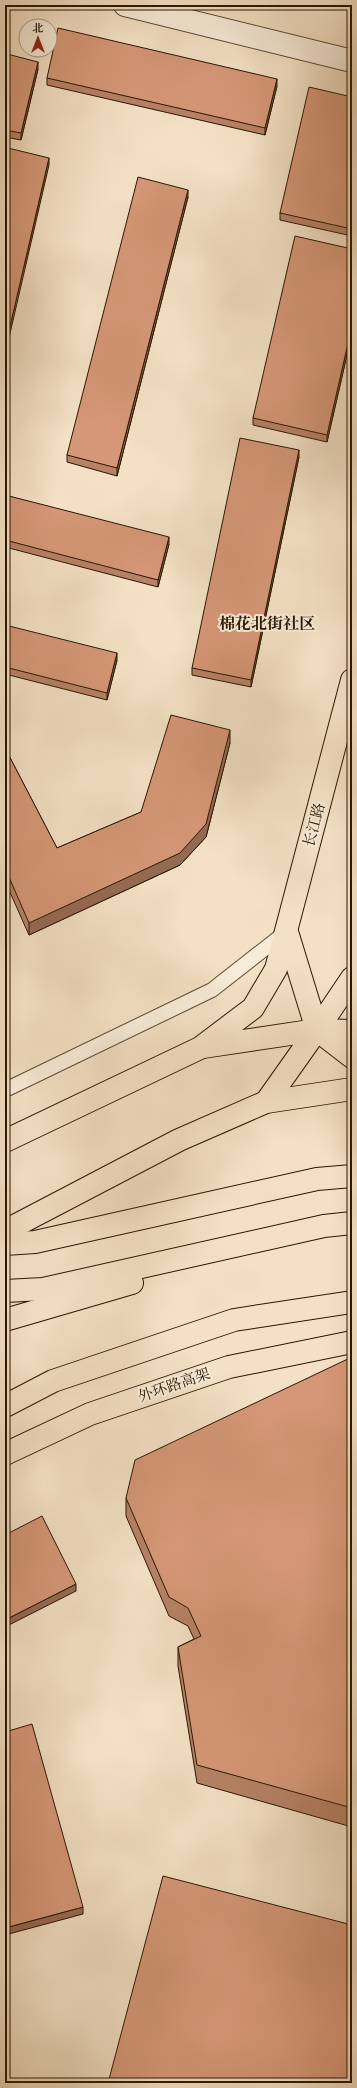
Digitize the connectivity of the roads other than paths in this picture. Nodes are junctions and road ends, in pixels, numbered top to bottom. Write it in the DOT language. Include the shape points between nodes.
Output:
graph roads {
  1 [pos="125,5"];
  2 [pos="352,61"];
  3 [pos="352,680"];
  4 [pos="286,932"];
  5 [pos="352,978"];
  6 [pos="317,1030"];
  7 [pos="352,1031"];
  8 [pos="200,1048"];
  9 [pos="352,1057"];
  10 [pos="352,1089"];
  11 [pos="5,1090"];
  12 [pos="266,1102"];
  13 [pos="5,1141"];
  14 [pos="352,1176"];
  15 [pos="352,1223"];
  16 [pos="324,1226"];
  17 [pos="5,1231"];
  18 [pos="5,1244"];
  19 [pos="5,1291"];
  20 [pos="352,1302"];
  21 [pos="5,1320"];
  22 [pos="352,1342"];
  23 [pos="5,1406"];
  24 [pos="5,1454"];
  1 -- 2 [label="street"];
  3 -- 4 [label="main road, 长江路"];
  4 -- 6 [label="main road"];
  4 -- 8 [label="main road, 长江路" via="276,969 253,1008"];
  4 -- 11 [label="lane" via="212,990"];
  5 -- 6 [label="main road"];
  6 -- 7 [label="main road"];
  6 -- 8 [label="main road"];
  6 -- 9 [label="main road"];
  6 -- 12 [label="main road"];
  8 -- 13 [label="main road"];
  10 -- 12 [label="main road"];
  12 -- 17 [label="main road" via="179,1140"];
  14 -- 18 [label="main road" via="317,1179 35,1242"];
  15 -- 16 [label="main road"];
  16 -- 19 [label="main road" via="43,1289"];
  16 -- 21 [label="main road"];
  20 -- 23 [label="main road" via="234,1320 53,1381"];
  22 -- 24 [label="main road, 外环路高架" via="229,1367 90,1414"];
}
